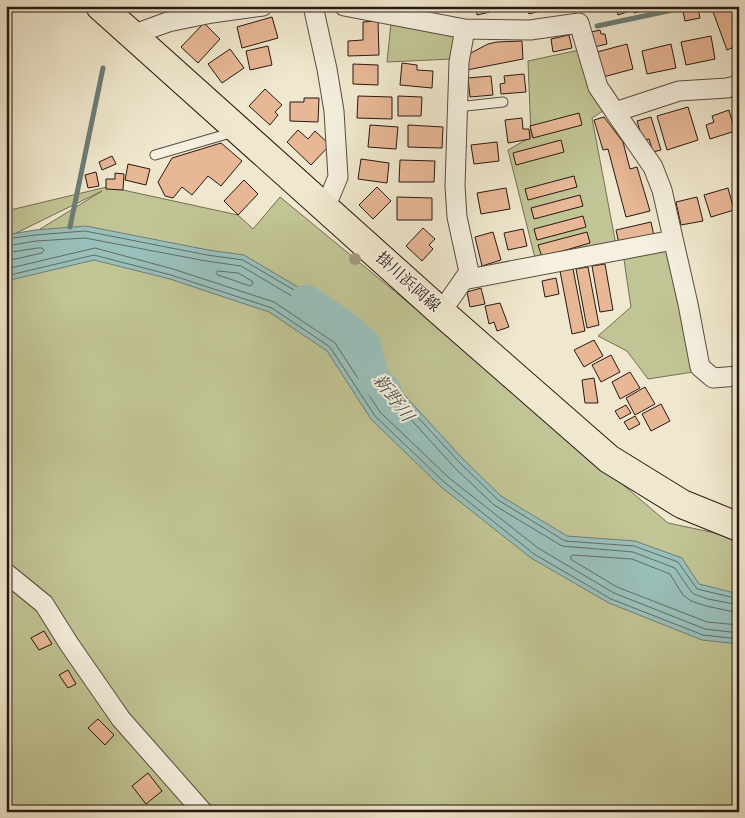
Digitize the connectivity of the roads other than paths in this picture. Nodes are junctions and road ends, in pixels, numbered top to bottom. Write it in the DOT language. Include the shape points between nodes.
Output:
graph roads {
  1 [pos="100,6"];
  2 [pos="263,6"];
  3 [pos="313,6"];
  4 [pos="344,6"];
  5 [pos="581,15"];
  6 [pos="465,29"];
  7 [pos="132,35"];
  8 [pos="739,85"];
  9 [pos="503,102"];
  10 [pos="457,107"];
  11 [pos="615,112"];
  12 [pos="239,130"];
  13 [pos="155,155"];
  14 [pos="325,208"];
  15 [pos="673,240"];
  16 [pos="464,280"];
  17 [pos="441,312"];
  18 [pos="739,376"];
  19 [pos="739,527"];
  20 [pos="6,573"];
  21 [pos="203,812"];
  1 -- 7 [label="main road, 掛川浜岡線"];
  2 -- 7 [label="street" via="168,22"];
  3 -- 14 [label="street" via="328,69 338,177"];
  4 -- 6 [label="street"];
  5 -- 6 [label="street" via="530,30"];
  5 -- 11 [label="street" via="598,87"];
  6 -- 10 [label="street" via="459,62"];
  7 -- 12 [label="main road, 掛川浜岡線"];
  8 -- 11 [label="street" via="679,91"];
  9 -- 10 [label="lane"];
  10 -- 16 [label="street" via="457,217 469,272"];
  11 -- 15 [label="street" via="653,167 662,190"];
  12 -- 13 [label="lane"];
  12 -- 14 [label="main road, 掛川浜岡線"];
  14 -- 17 [label="main road, 掛川浜岡線"];
  15 -- 16 [label="street"];
  15 -- 18 [label="street" via="700,367 713,378"];
  16 -- 17 [label="street"];
  17 -- 19 [label="main road, 掛川浜岡線" via="608,459 682,504"];
  20 -- 21 [label="street" via="44,604 121,719"];
}
